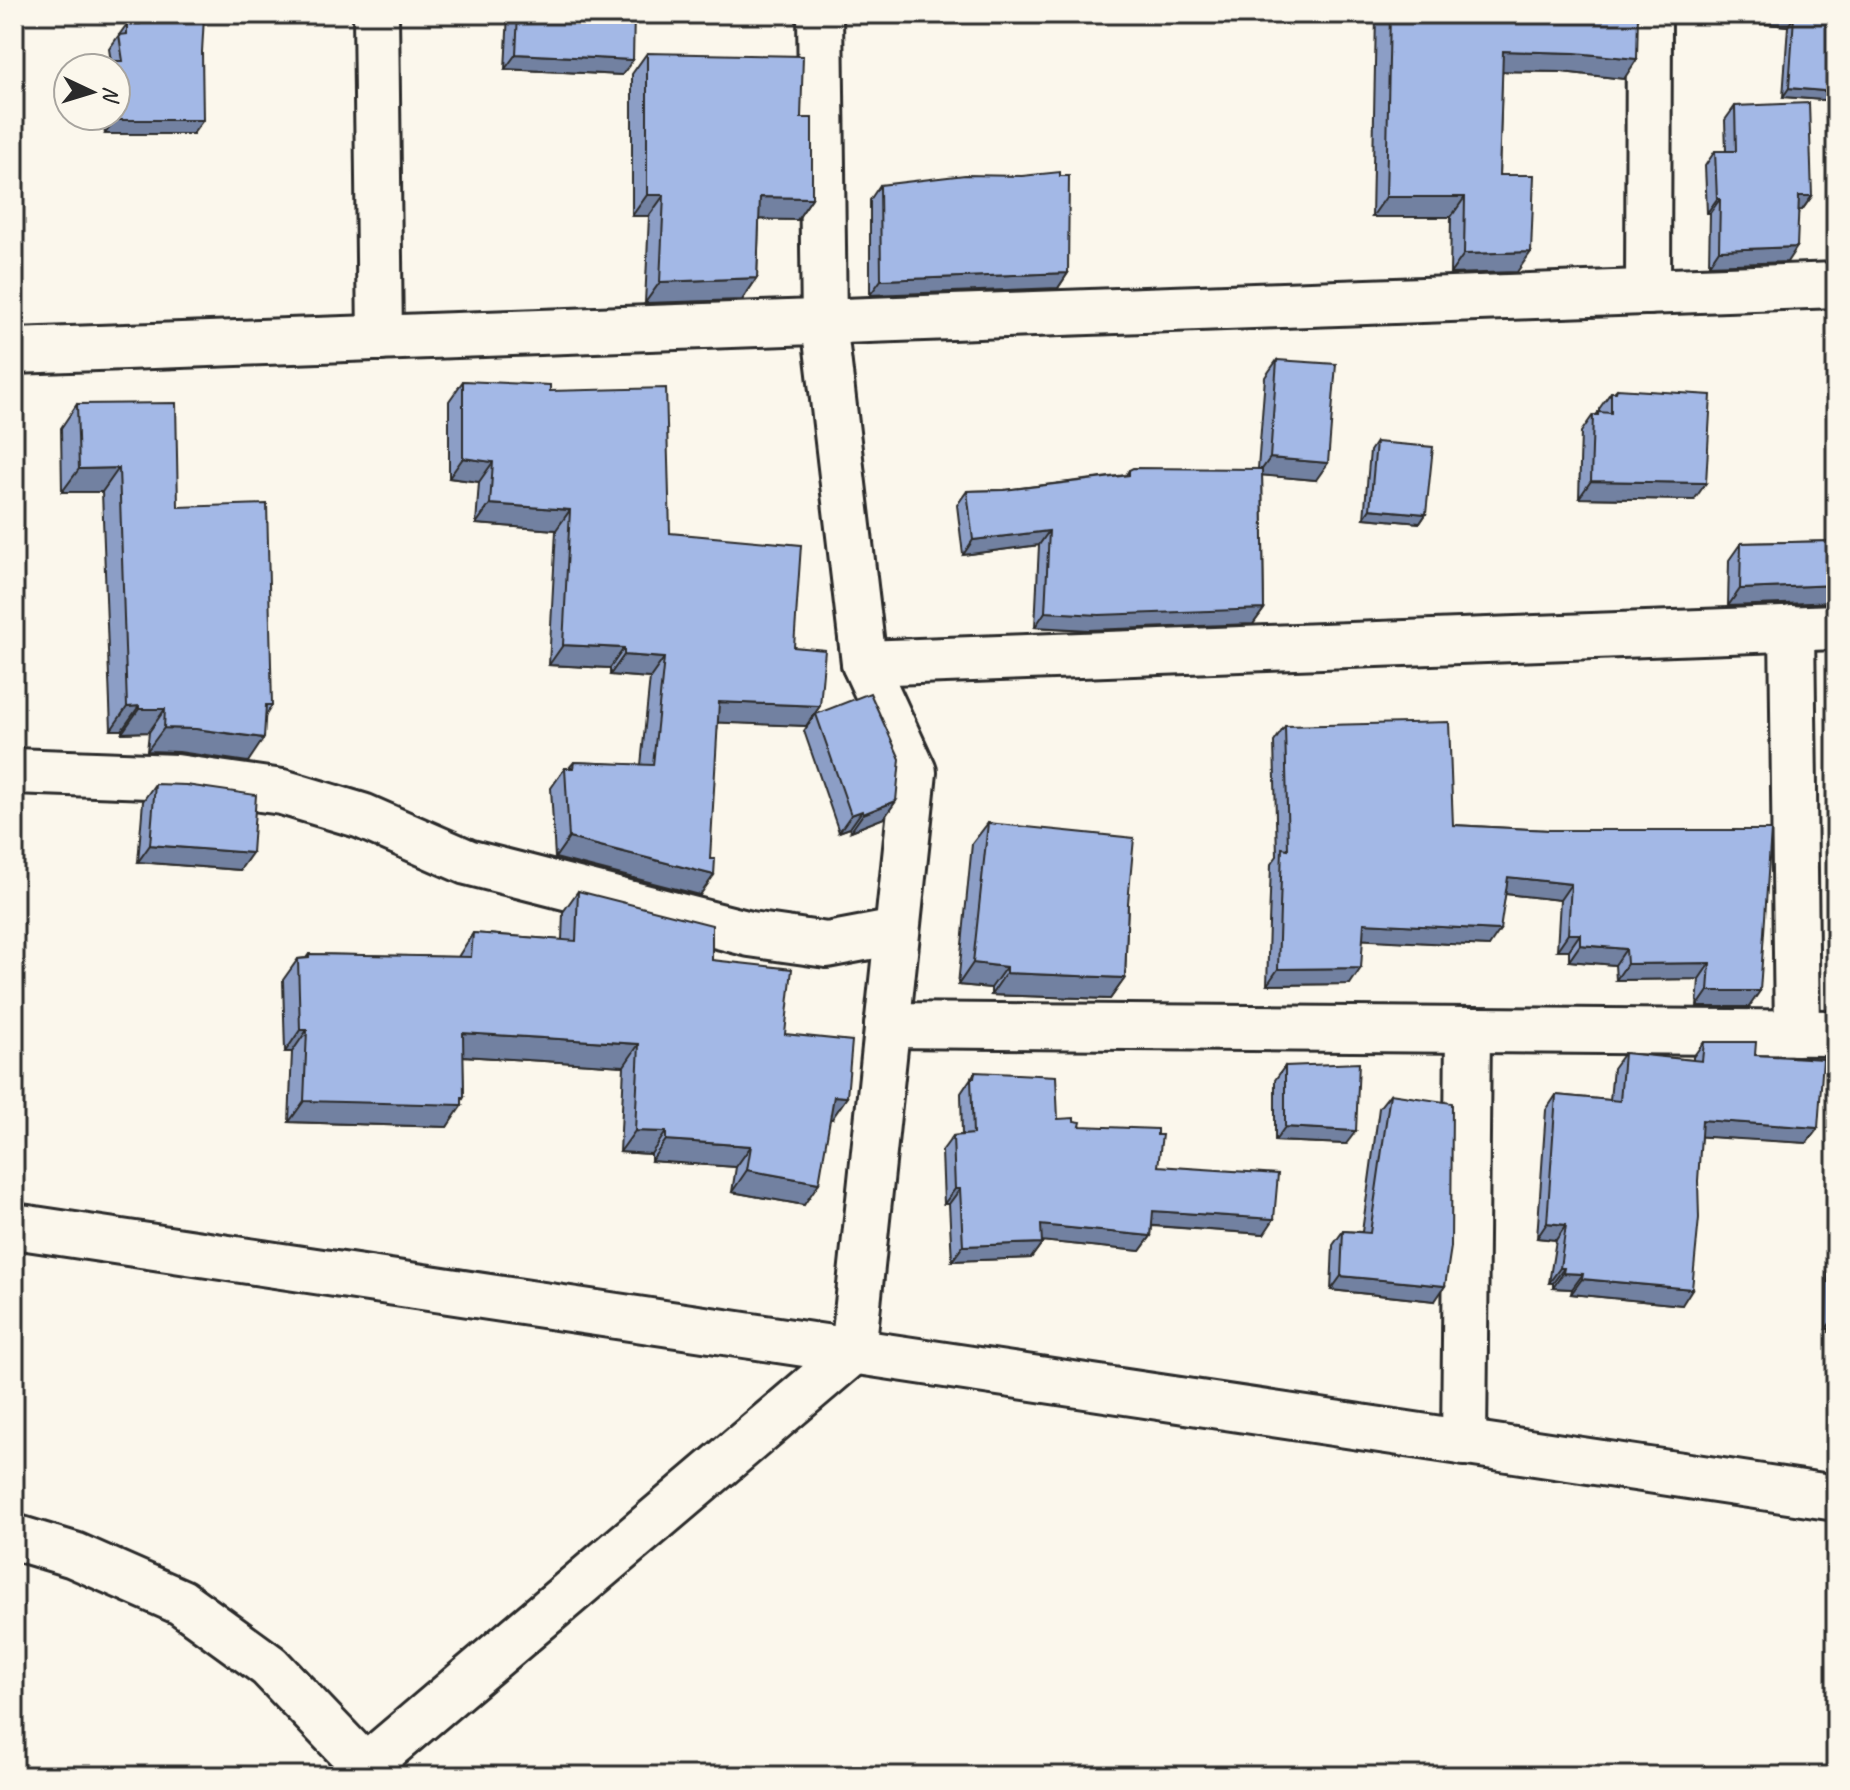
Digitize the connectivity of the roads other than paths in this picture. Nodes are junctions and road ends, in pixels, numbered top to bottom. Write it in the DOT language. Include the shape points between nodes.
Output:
graph roads {
  1 [pos="376,14"];
  2 [pos="820,14"];
  3 [pos="1649,14"];
  4 [pos="1836,285"];
  5 [pos="1648,292"];
  6 [pos="824,322"];
  7 [pos="380,338"];
  8 [pos="14,351"];
  9 [pos="1836,627"];
  10 [pos="1792,628"];
  11 [pos="864,663"];
  12 [pos="14,771"];
  13 [pos="896,932"];
  14 [pos="887,1025"];
  15 [pos="1468,1031"];
  16 [pos="1817,1033"];
  17 [pos="14,1226"];
  18 [pos="853,1352"];
  19 [pos="1464,1443"];
  20 [pos="1836,1498"];
  21 [pos="14,1537"];
  22 [pos="366,1773"];
  1 -- 7 [label="main road"];
  2 -- 6 [label="main road"];
  3 -- 5 [label="main road"];
  4 -- 5 [label="main road"];
  5 -- 6 [label="main road"];
  6 -- 7 [label="main road"];
  6 -- 11 [label="main road"];
  7 -- 8 [label="main road"];
  9 -- 10 [label="main road"];
  10 -- 11 [label="main road"];
  10 -- 16 [label="main road"];
  11 -- 13 [label="main road" via="914,772"];
  12 -- 13 [label="main road" via="176,777 282,792 362,816 467,862 750,934 827,945"];
  13 -- 14 [label="main road"];
  14 -- 15 [label="main road"];
  14 -- 18 [label="main road"];
  15 -- 16 [label="main road"];
  15 -- 19 [label="main road"];
  17 -- 18 [label="main road"];
  18 -- 19 [label="main road"];
  18 -- 22 [label="main road"];
  19 -- 20 [label="main road"];
  21 -- 22 [label="main road" via="74,1555 181,1602 269,1666"];
}
